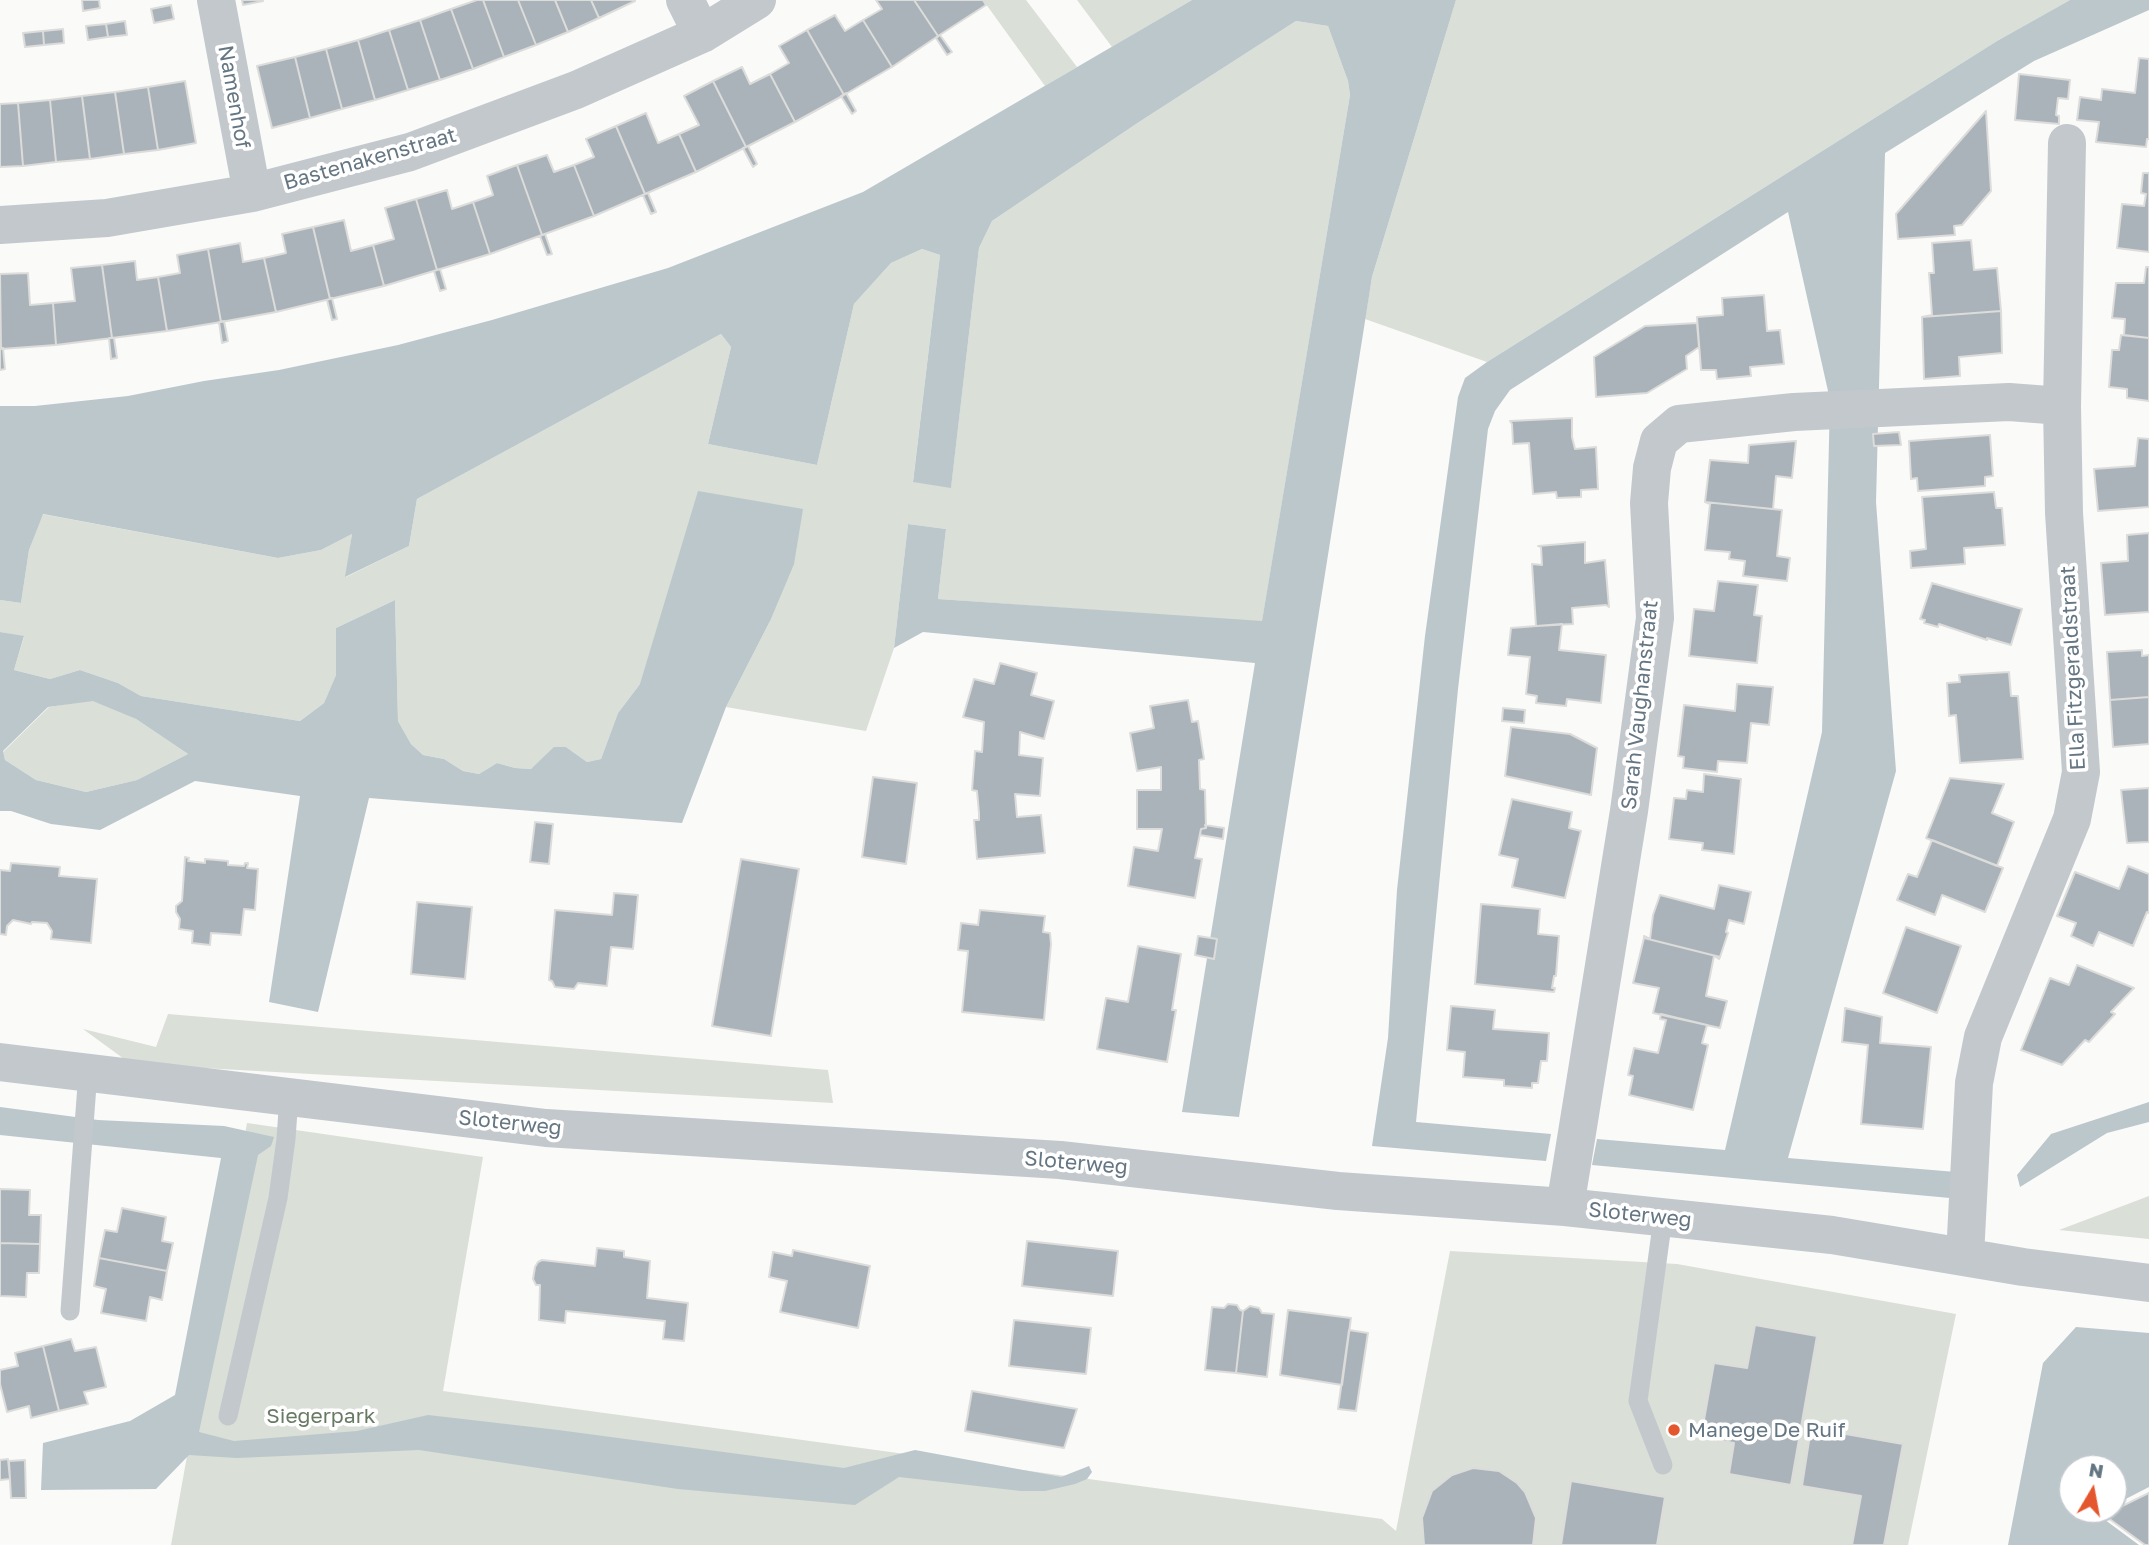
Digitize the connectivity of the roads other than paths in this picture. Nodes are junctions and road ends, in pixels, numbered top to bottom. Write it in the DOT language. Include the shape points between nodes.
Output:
graph roads {
  1 [pos="216,0"];
  2 [pos="685,0"];
  3 [pos="757,0"];
  4 [pos="702,34"];
  5 [pos="2067,144"];
  6 [pos="252,193"];
  7 [pos="0,225"];
  8 [pos="2062,406"];
  9 [pos="0,1062"];
  10 [pos="85,1089"];
  11 [pos="289,1096"];
  12 [pos="1565,1207"];
  13 [pos="1663,1217"];
  14 [pos="1965,1256"];
  15 [pos="2149,1283"];
  16 [pos="70,1311"];
  17 [pos="228,1416"];
  18 [pos="1663,1465"];
  1 -- 6 [label="street, Namenhof"];
  2 -- 4 [label="street"];
  3 -- 4 [label="street, Bastenakenstraat"];
  4 -- 6 [label="street, Bastenakenstraat" via="576,90 410,152"];
  5 -- 8 [label="street, Ella Fitzgeraldstraat"];
  6 -- 7 [label="street, Bastenakenstraat" via="107,218"];
  8 -- 12 [label="street, Sarah Vaughanstraat" via="2009,402 1794,412 1679,424 1659,441 1649,503 1655,618"];
  8 -- 14 [label="street, Ella Fitzgeraldstraat" via="2064,513 2081,772 2072,818 1983,1037 1973,1083"];
  9 -- 10 [label="street, Sloterweg"];
  10 -- 11 [label="street, Sloterweg"];
  10 -- 16 [label="lane"];
  11 -- 12 [label="street, Sloterweg" via="547,1128 1059,1160 1338,1191"];
  11 -- 17 [label="lane" via="278,1198"];
  12 -- 13 [label="street, Sloterweg"];
  13 -- 14 [label="street, Sloterweg" via="1832,1235"];
  13 -- 18 [label="lane" via="1638,1401"];
  14 -- 15 [label="street, Sloterweg"];
}
